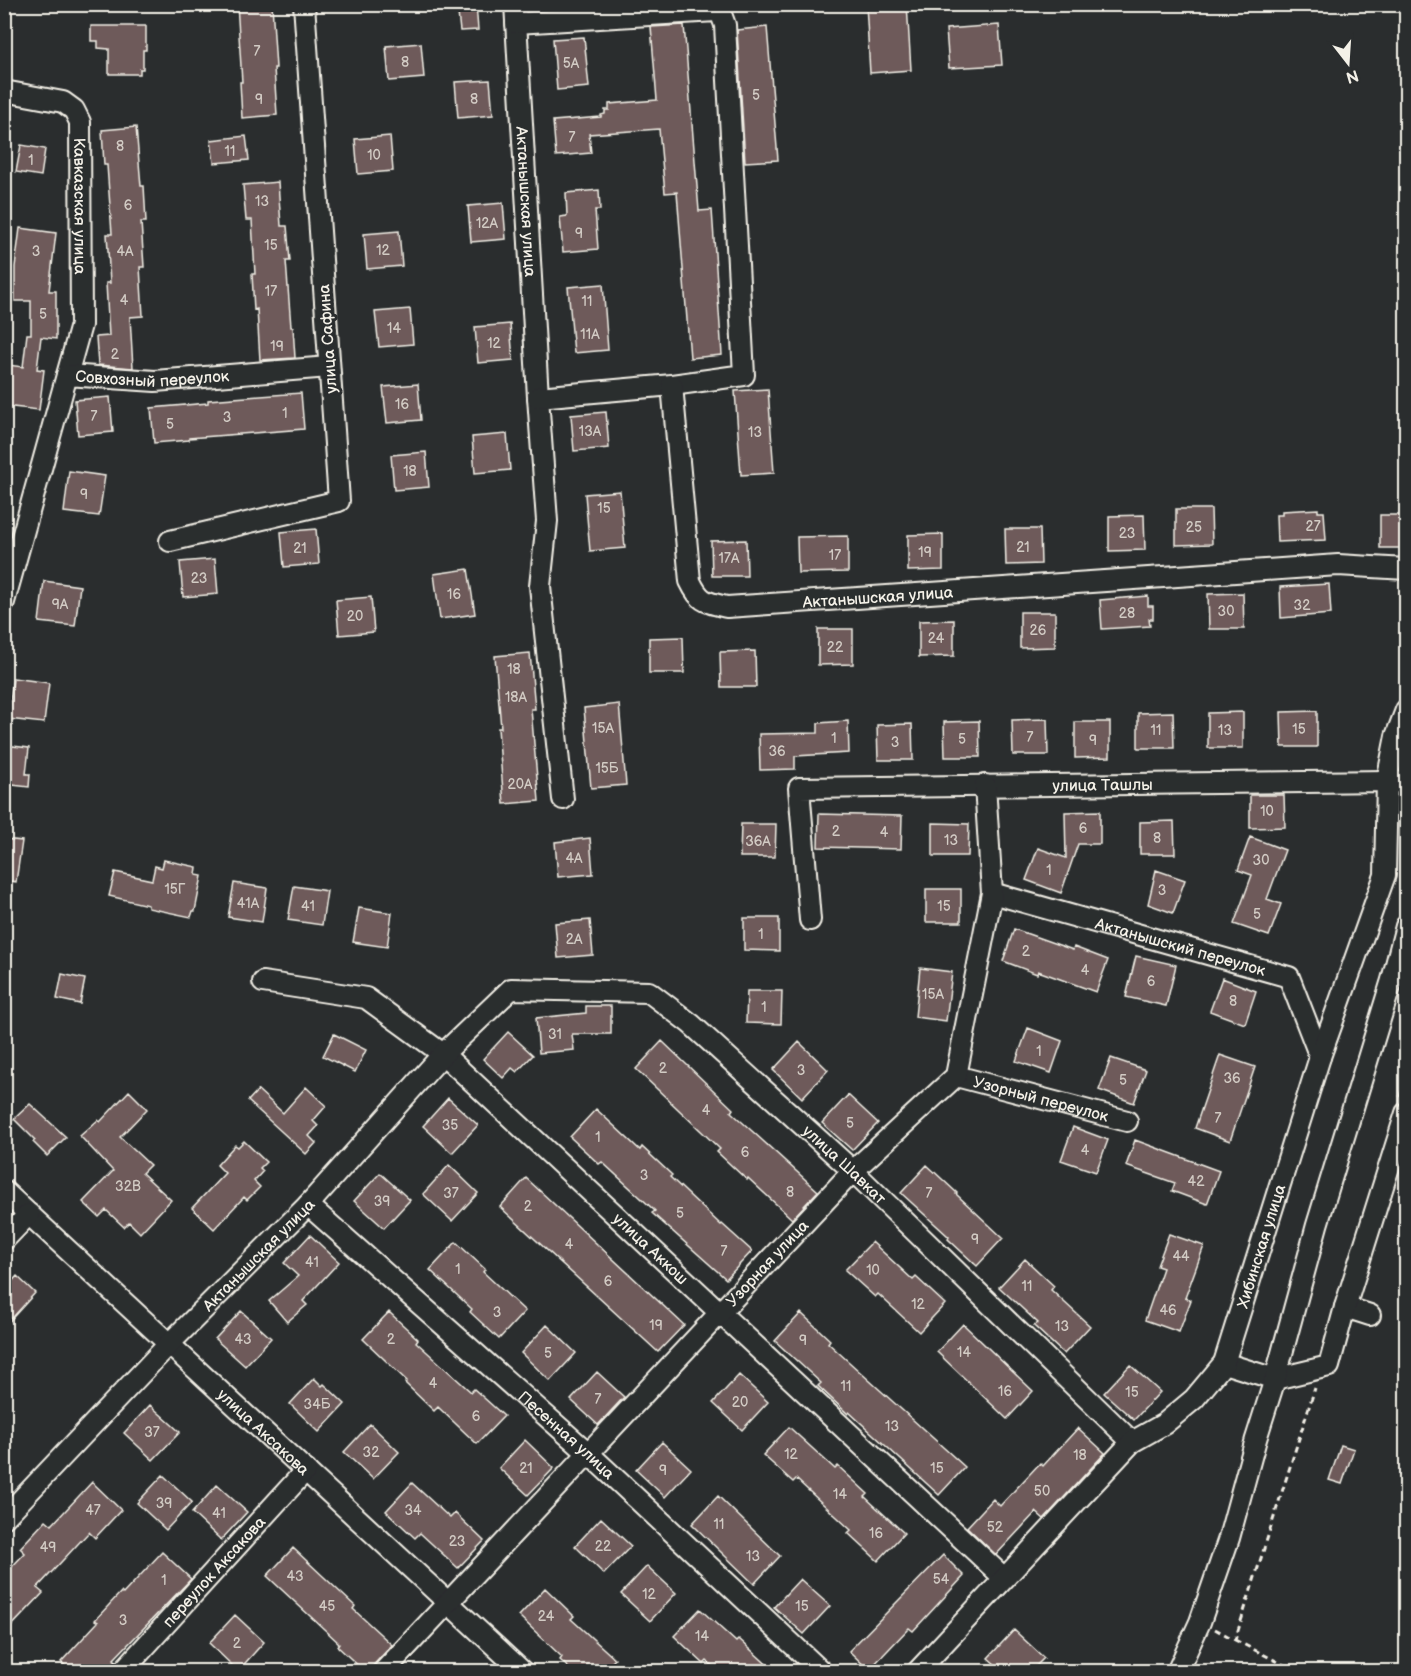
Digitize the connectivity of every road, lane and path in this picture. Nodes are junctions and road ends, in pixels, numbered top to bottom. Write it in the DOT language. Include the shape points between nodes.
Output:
graph roads {
  1 [pos="304,4"];
  2 [pos="515,14"];
  3 [pos="4,91"];
  4 [pos="329,367"];
  5 [pos="68,375"];
  6 [pos="672,385"];
  7 [pos="538,397"];
  8 [pos="170,541"];
  9 [pos="1407,569"];
  10 [pos="4,602"];
  11 [pos="1407,710"];
  12 [pos="1397,782"];
  13 [pos="985,785"];
  14 [pos="563,799"];
  15 [pos="992,893"];
  16 [pos="810,920"];
  17 [pos="1407,926"];
  18 [pos="263,982"];
  19 [pos="1399,983"];
  20 [pos="511,989"];
  21 [pos="443,1054"];
  22 [pos="1320,1057"];
  23 [pos="956,1076"];
  24 [pos="1407,1113"];
  25 [pos="1127,1121"];
  26 [pos="853,1171"];
  27 [pos="4,1191"];
  28 [pos="308,1205"];
  29 [pos="29,1214"];
  30 [pos="4,1240"];
  31 [pos="1345,1307"];
  32 [pos="720,1313"];
  33 [pos="1370,1316"];
  34 [pos="170,1343"];
  35 [pos="1224,1363"];
  36 [pos="1275,1379"];
  37 [pos="1132,1442"];
  38 [pos="588,1453"];
  39 [pos="306,1470"];
  40 [pos="4,1518"];
  41 [pos="1004,1578"];
  42 [pos="448,1602"];
  43 [pos="1234,1640"];
  44 [pos="122,1671"];
  45 [pos="383,1671"];
  46 [pos="523,1671"];
  47 [pos="822,1671"];
  48 [pos="917,1671"];
  49 [pos="1178,1671"];
  50 [pos="1298,1671"];
  1 -- 4 [label="street, улица Сафина"];
  2 -- 6 [label="street" via="721,14 726,36 744,375"];
  2 -- 7 [label="street, Актанышская улица"];
  3 -- 5 [label="street, Кавказская улица" via="63,102 74,110 80,122 81,325"];
  4 -- 5 [label="street, Совхозный переулок" via="155,381"];
  4 -- 8 [label="street, улица Сафина" via="339,501"];
  5 -- 10 [label="street, Совхозный переулок"];
  6 -- 7 [label="street"];
  6 -- 9 [label="street, Актанышская улица" via="690,581 696,595 708,603 727,607 1338,565"];
  7 -- 14 [label="street, Актанышская улица" via="548,520 540,586"];
  11 -- 12 [label="street, Хибинская улица" via="1396,736"];
  12 -- 13 [label="street, улица Ташлы"];
  12 -- 22 [label="street, Хибинская улица" via="1385,875"];
  13 -- 15 [label="street"];
  13 -- 16 [label="street, улица Ташлы" via="799,788"];
  15 -- 22 [label="street, Актанышский переулок" via="1289,977"];
  15 -- 23 [label="street"];
  17 -- 19 [label="street"];
  18 -- 21 [label="street, улица Аккош" via="366,998"];
  19 -- 36 [label="street" via="1317,1225"];
  20 -- 21 [label="street, Актанышская улица"];
  20 -- 26 [label="street, улица Шавкат" via="649,992 692,1024"];
  21 -- 28 [label="street, Актанышская улица"];
  21 -- 32 [label="street, улица Аккош"];
  22 -- 35 [label="street, Хибинская улица"];
  23 -- 25 [label="street, Узорный переулок"];
  23 -- 26 [label="street, Узорная улица"];
  24 -- 31 [label="street"];
  26 -- 32 [label="street, Узорная улица"];
  26 -- 37 [label="street, улица Шавкат"];
  27 -- 29 [label="street, улица Аксакова"];
  28 -- 34 [label="street, Актанышская улица"];
  28 -- 38 [label="street, Песенная улица"];
  29 -- 30 [label="street"];
  29 -- 34 [label="street, улица Аксакова"];
  31 -- 33 [label="street"];
  31 -- 36 [label="street" via="1329,1366"];
  32 -- 38 [label="street, Узорная улица"];
  32 -- 41 [label="street, улица Аккош"];
  34 -- 39 [label="street, улица Аксакова"];
  34 -- 40 [label="street, Актанышская улица"];
  35 -- 36 [label="street"];
  35 -- 37 [label="street, Хибинская улица" via="1194,1399 1164,1425"];
  36 -- 49 [label="street" via="1229,1538"];
  37 -- 41 [label="street, Хибинская улица"];
  38 -- 42 [label="street, Узорная улица"];
  38 -- 47 [label="street, Песенная улица"];
  39 -- 42 [label="street, улица Аксакова"];
  39 -- 44 [label="street, переулок Аксакова"];
  41 -- 48 [label="street, Хибинская улица"];
  42 -- 45 [label="street, Узорная улица"];
  42 -- 46 [label="street, улица Аксакова"];
  43 -- 50 [label="path"];
}
